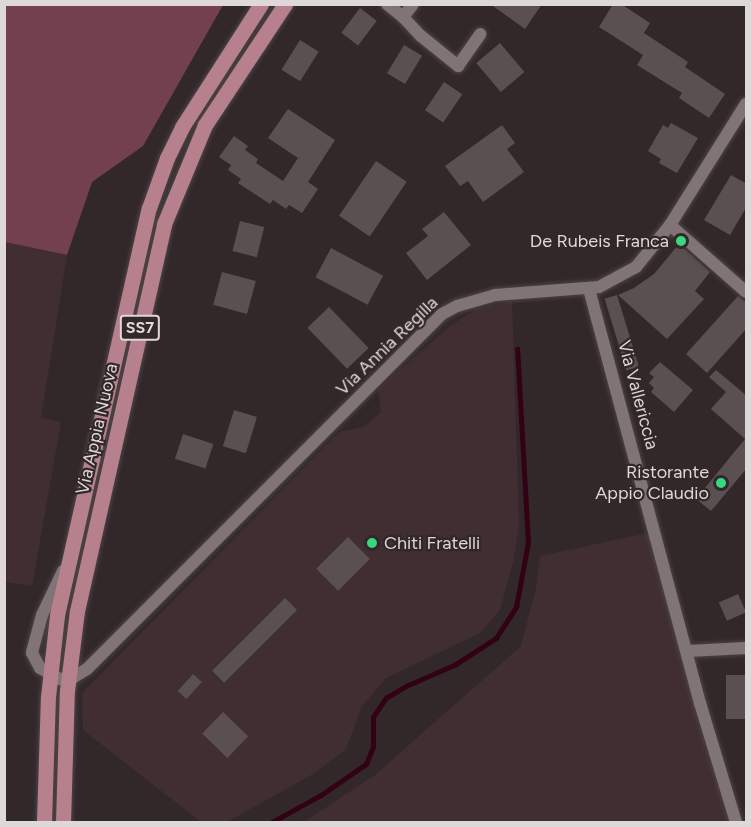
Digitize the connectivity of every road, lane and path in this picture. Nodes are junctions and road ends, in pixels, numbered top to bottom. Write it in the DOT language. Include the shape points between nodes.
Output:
graph roads {
  1 [pos="261,4"];
  2 [pos="285,4"];
  3 [pos="387,4"];
  4 [pos="413,4"];
  5 [pos="404,17"];
  6 [pos="480,34"];
  7 [pos="747,104"];
  8 [pos="670,225"];
  9 [pos="590,289"];
  10 [pos="747,292"];
  11 [pos="747,648"];
  12 [pos="688,651"];
  13 [pos="49,675"];
  14 [pos="69,678"];
  15 [pos="44,822"];
  16 [pos="63,822"];
  17 [pos="736,822"];
  1 -- 13 [label="main road, Via Appia Nuova / SS7" via="188,116 153,195 67,561"];
  2 -- 14 [label="main road, Via Appia Nuova / SS7" via="205,124 166,216 88,558"];
  3 -- 5 [label="street"];
  4 -- 5 [label="street"];
  5 -- 6 [label="street" via="458,66"];
  7 -- 8 [label="street, Via Annia Regilla"];
  8 -- 9 [label="street, Via Annia Regilla" via="636,267 614,281"];
  8 -- 10 [label="street"];
  9 -- 12 [label="street, Via Vallericcia"];
  9 -- 14 [label="street, Via Annia Regilla" via="495,295 442,314 87,669"];
  11 -- 12 [label="street"];
  12 -- 17 [label="street, Via Vallericcia"];
  13 -- 14 [label="street"];
  13 -- 15 [label="main road, Via Appia Nuova / SS7"];
  14 -- 16 [label="main road, Via Appia Nuova / SS7"];
}
